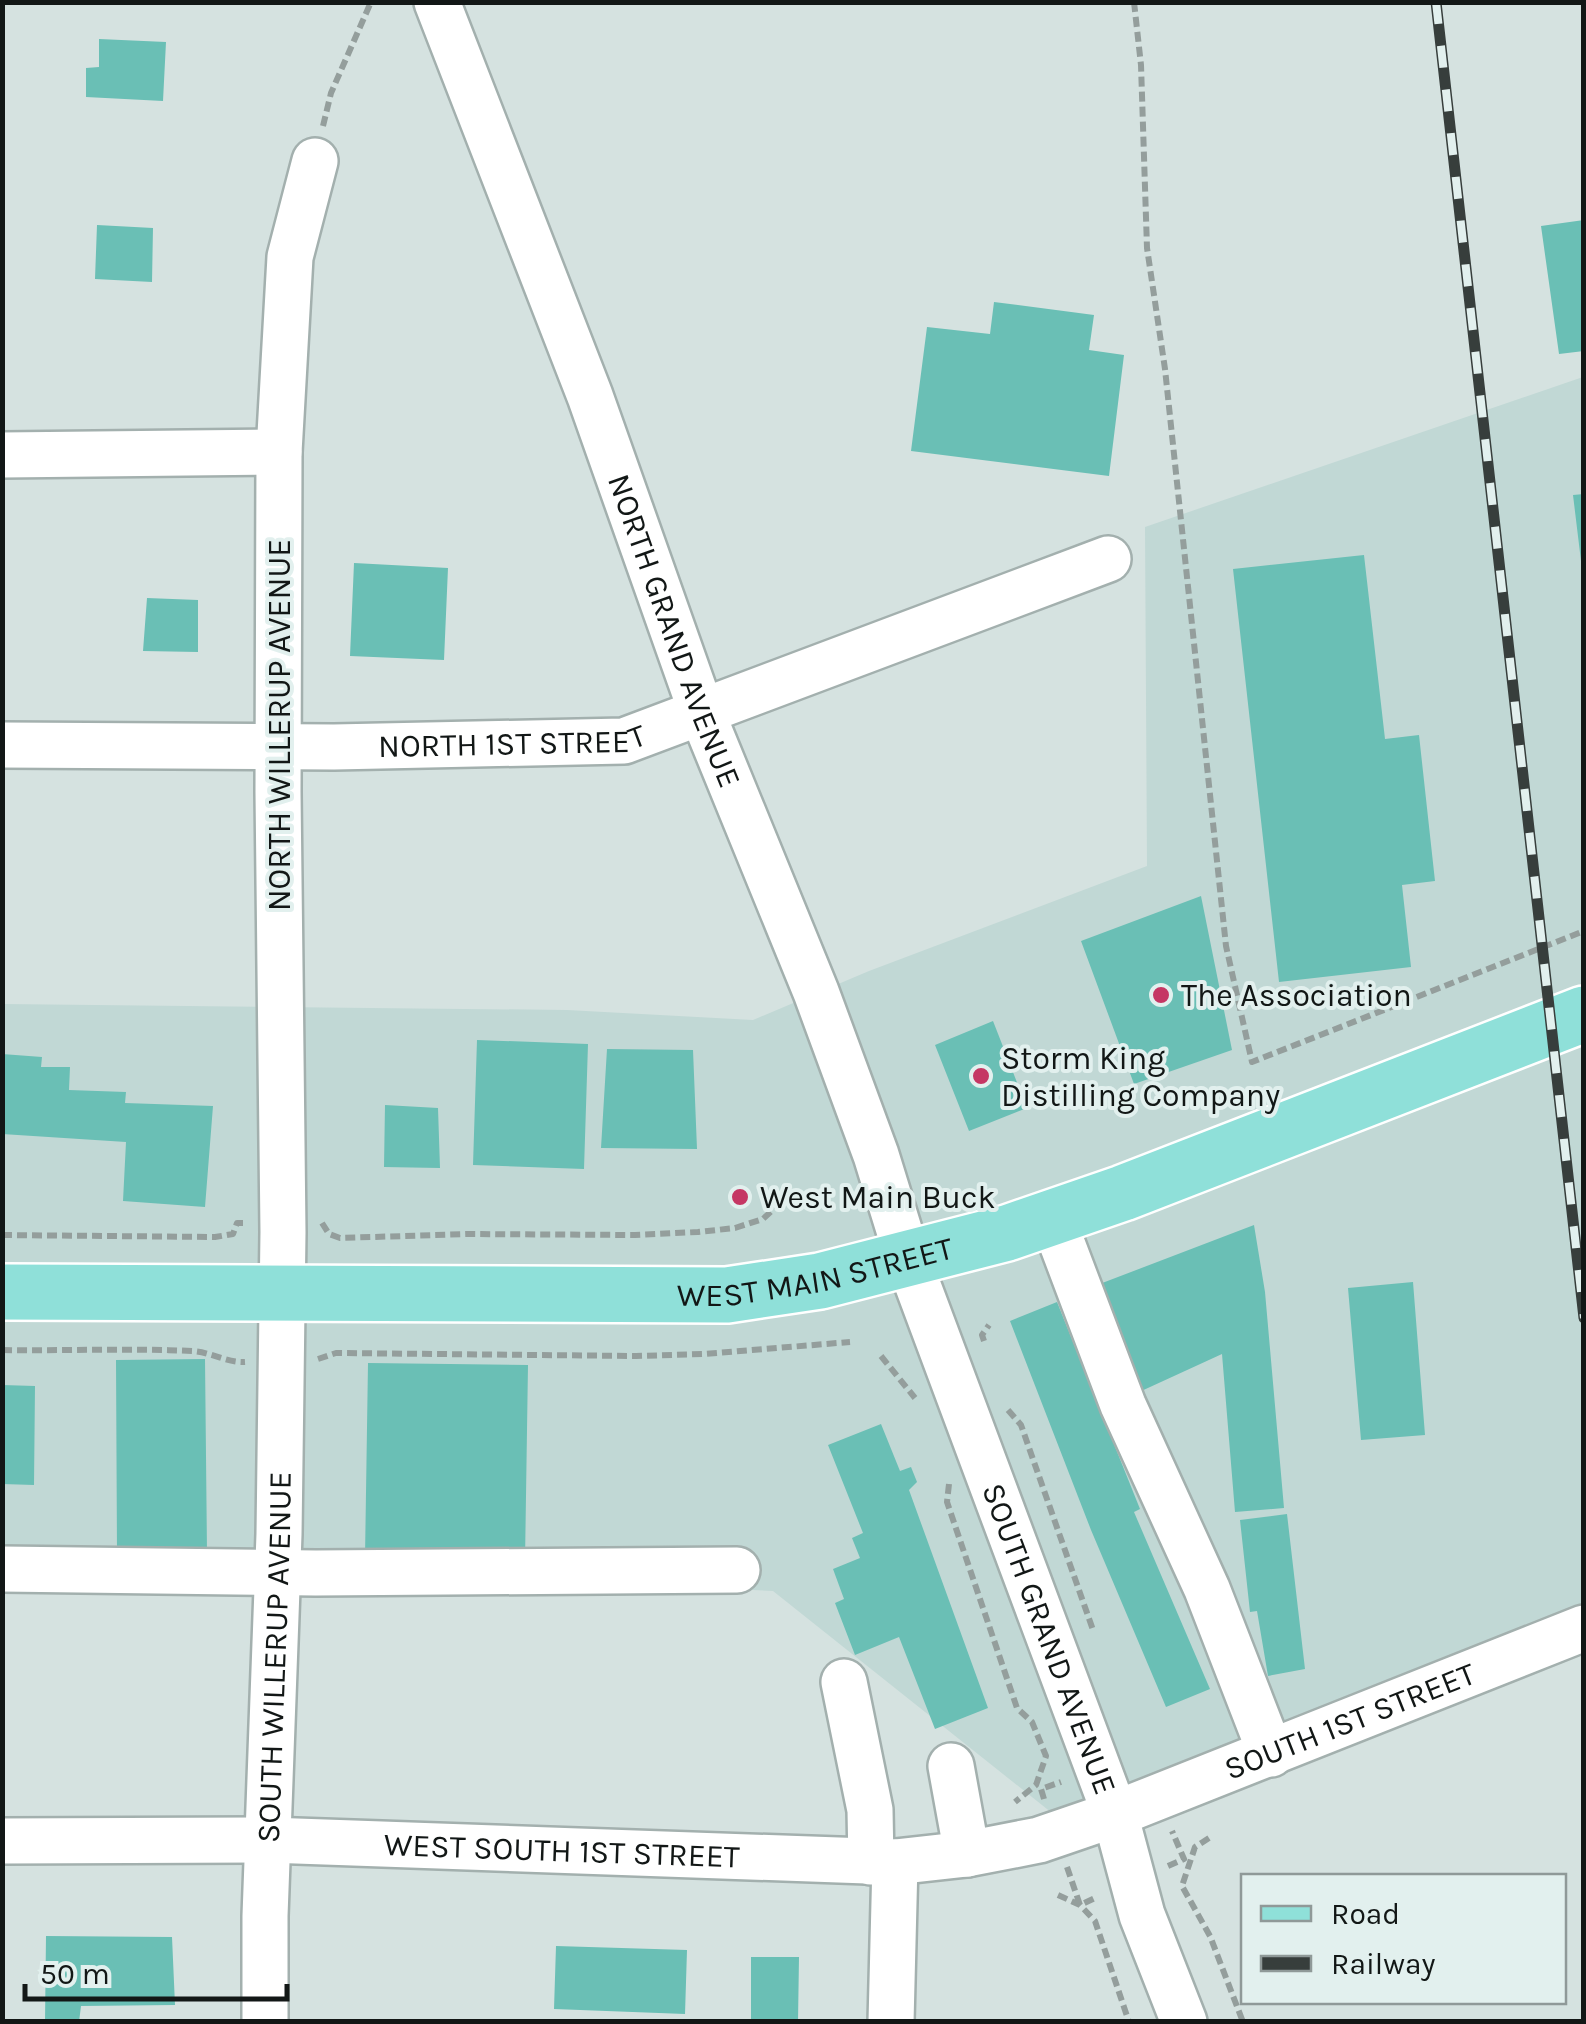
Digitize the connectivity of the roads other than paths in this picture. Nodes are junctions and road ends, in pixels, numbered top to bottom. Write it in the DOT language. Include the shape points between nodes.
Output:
graph roads {
  1 [pos="437,2"];
  2 [pos="315,162"];
  3 [pos="279,452"];
  4 [pos="2,455"];
  5 [pos="1108,559"];
  6 [pos="702,713"];
  7 [pos="2,745"];
  8 [pos="278,747"];
  9 [pos="1584,1014"];
  10 [pos="1052,1218"];
  11 [pos="908,1259"];
  12 [pos="2,1292"];
  13 [pos="280,1293"];
  14 [pos="2,1569"];
  15 [pos="277,1570"];
  16 [pos="737,1570"];
  17 [pos="1584,1628"];
  18 [pos="844,1682"];
  19 [pos="1271,1754"];
  20 [pos="951,1766"];
  21 [pos="1115,1814"];
  22 [pos="268,1840"];
  23 [pos="2,1841"];
  24 [pos="967,1854"];
  25 [pos="883,1862"];
  26 [pos="265,2022"];
  27 [pos="891,2022"];
  28 [pos="1184,2022"];
  1 -- 6 [label="street, NORTH GRAND AVENUE" via="590,396"];
  2 -- 3 [label="street, NORTH WILLERUP AVENUE" via="290,257"];
  3 -- 4 [label="street"];
  3 -- 8 [label="street, NORTH WILLERUP AVENUE"];
  5 -- 6 [label="street, NORTH 1ST STREET"];
  6 -- 8 [label="street, NORTH 1ST STREET" via="624,740"];
  6 -- 11 [label="street, NORTH GRAND AVENUE" via="816,992"];
  7 -- 8 [label="street, NORTH 1ST STREET"];
  8 -- 13 [label="street, NORTH WILLERUP AVENUE"];
  9 -- 10 [label="main road, WEST MAIN STREET"];
  10 -- 11 [label="main road, WEST MAIN STREET"];
  10 -- 19 [label="street"];
  11 -- 13 [label="main road, WEST MAIN STREET" via="727,1294"];
  11 -- 21 [label="street, SOUTH GRAND AVENUE"];
  12 -- 13 [label="main road, WEST MAIN STREET"];
  13 -- 15 [label="street, SOUTH WILLERUP AVENUE"];
  14 -- 15 [label="street"];
  15 -- 16 [label="street"];
  15 -- 22 [label="street, SOUTH WILLERUP AVENUE"];
  17 -- 19 [label="street, SOUTH 1ST STREET"];
  18 -- 25 [label="street"];
  19 -- 21 [label="street, SOUTH 1ST STREET"];
  20 -- 24 [label="street"];
  21 -- 24 [label="street, WEST SOUTH 1ST STREET" via="1039,1840"];
  21 -- 28 [label="street, SOUTH GRAND AVENUE" via="1142,1915"];
  22 -- 23 [label="street, WEST SOUTH 1ST STREET"];
  22 -- 25 [label="street, WEST SOUTH 1ST STREET"];
  22 -- 26 [label="street, SOUTH WILLERUP AVENUE"];
  24 -- 25 [label="street, WEST SOUTH 1ST STREET"];
  25 -- 27 [label="street"];
}
